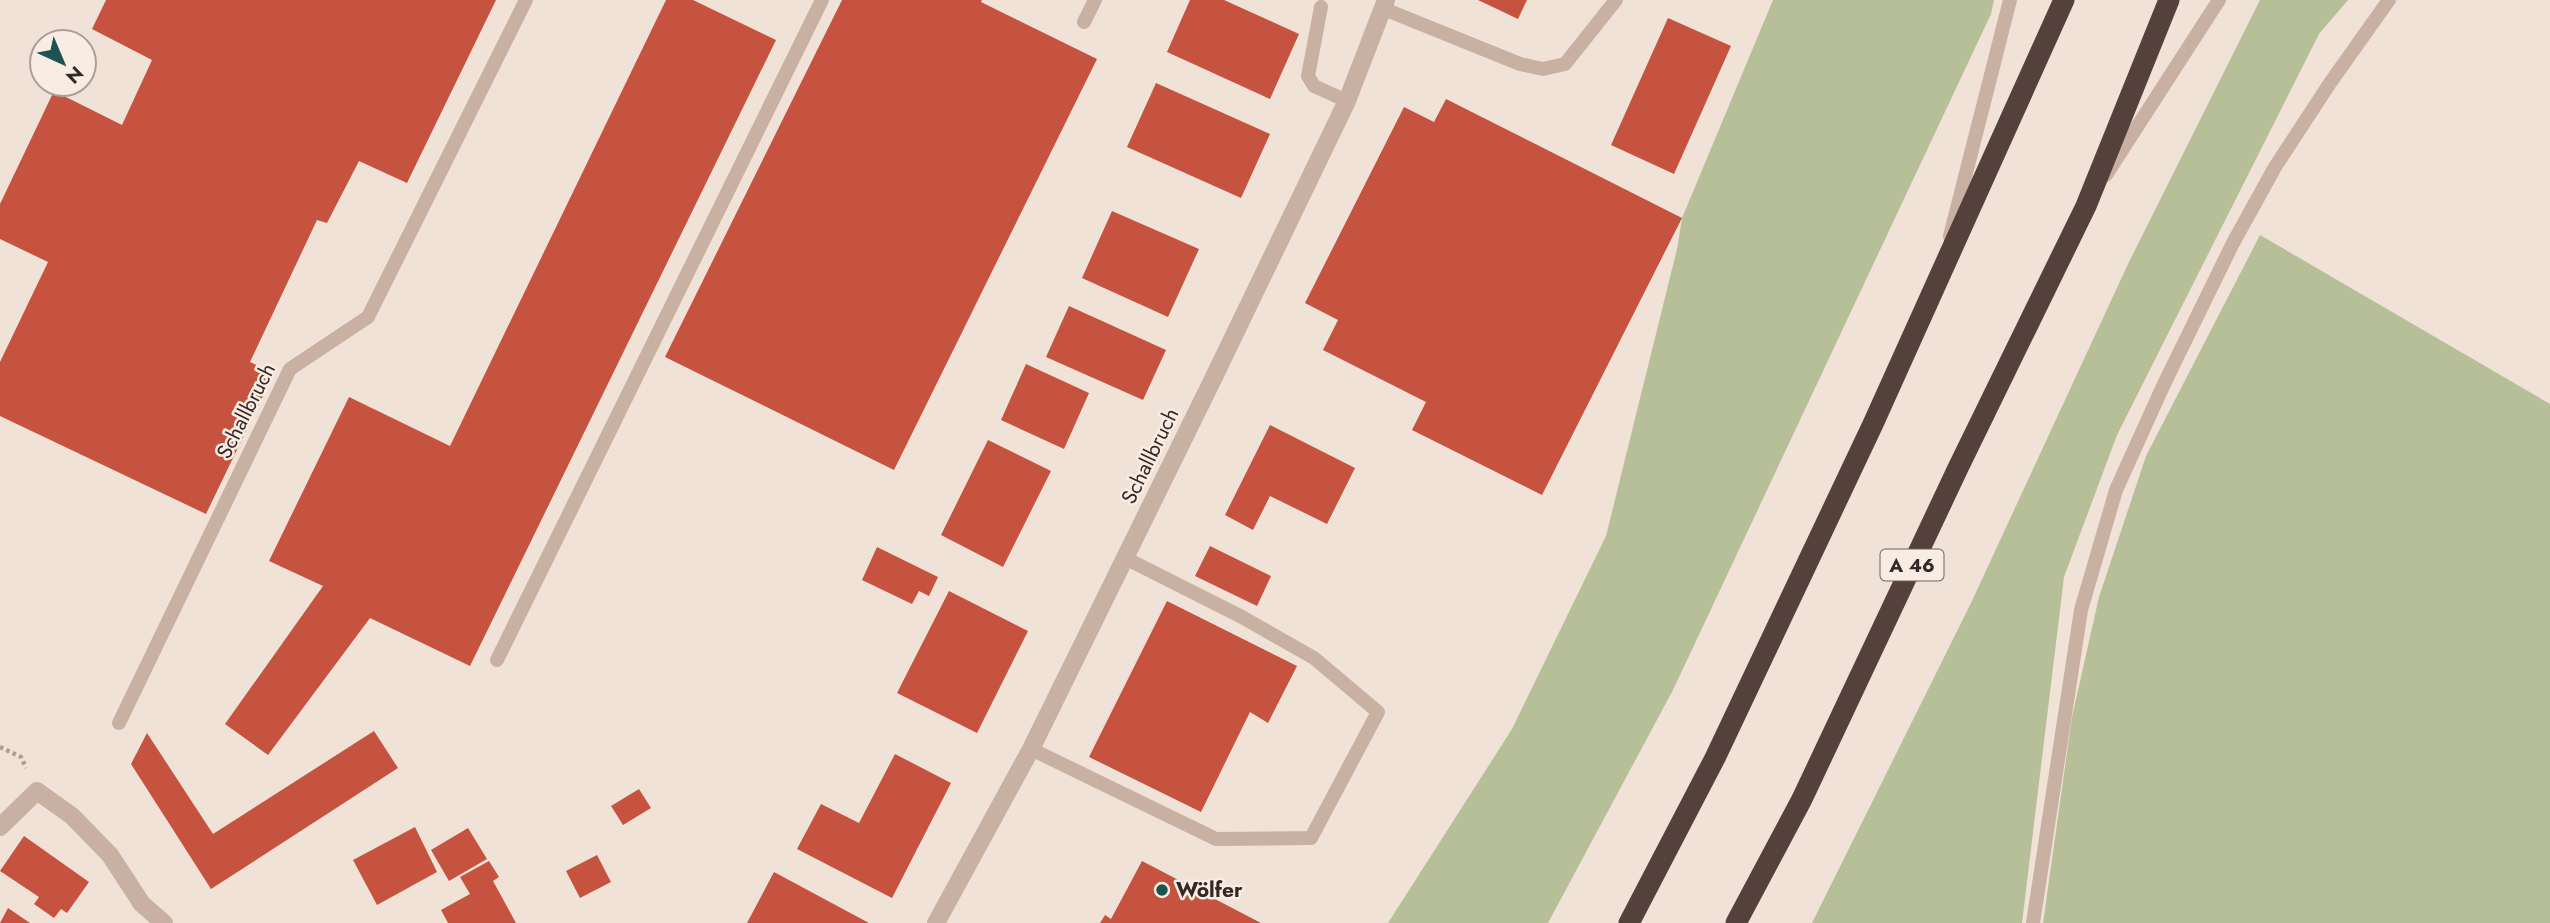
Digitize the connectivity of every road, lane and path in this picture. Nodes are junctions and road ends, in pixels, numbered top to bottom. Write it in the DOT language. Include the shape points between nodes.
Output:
graph roads {
  1 [pos="526,0"];
  2 [pos="822,0"];
  3 [pos="1095,0"];
  4 [pos="1616,0"];
  5 [pos="2010,0"];
  6 [pos="2064,0"];
  7 [pos="2169,0"];
  8 [pos="2219,0"];
  9 [pos="2389,0"];
  10 [pos="1385,4"];
  11 [pos="1321,7"];
  12 [pos="1084,22"];
  13 [pos="1347,101"];
  14 [pos="2086,206"];
  15 [pos="1939,278"];
  16 [pos="1125,558"];
  17 [pos="497,660"];
  18 [pos="119,723"];
  19 [pos="1031,749"];
  20 [pos="0,827"];
  21 [pos="164,923"];
  22 [pos="936,923"];
  23 [pos="1629,923"];
  24 [pos="1736,923"];
  25 [pos="2033,923"];
  1 -- 18 [label="lane, Schallbruch" via="368,317 290,369"];
  2 -- 17 [label="lane"];
  3 -- 12 [label="lane"];
  4 -- 10 [label="lane" via="1565,64 1543,69 1520,64"];
  5 -- 15 [label="lane"];
  6 -- 15 [label="highway"];
  7 -- 14 [label="highway, A 46"];
  8 -- 14 [label="lane"];
  9 -- 25 [label="lane" via="2323,93 2233,243 2116,490 2081,610"];
  10 -- 13 [label="street, Schallbruch"];
  11 -- 13 [label="lane" via="1308,76 1314,86"];
  13 -- 16 [label="street, Schallbruch"];
  14 -- 24 [label="highway, A 46" via="1802,799"];
  15 -- 23 [label="highway" via="1715,758"];
  16 -- 19 [label="street, Schallbruch"];
  16 -- 19 [label="lane" via="1314,658 1378,712 1311,838 1216,839"];
  19 -- 22 [label="street, Schallbruch"];
  20 -- 21 [label="street" via="37,791 72,816 110,855 142,904"];
}
